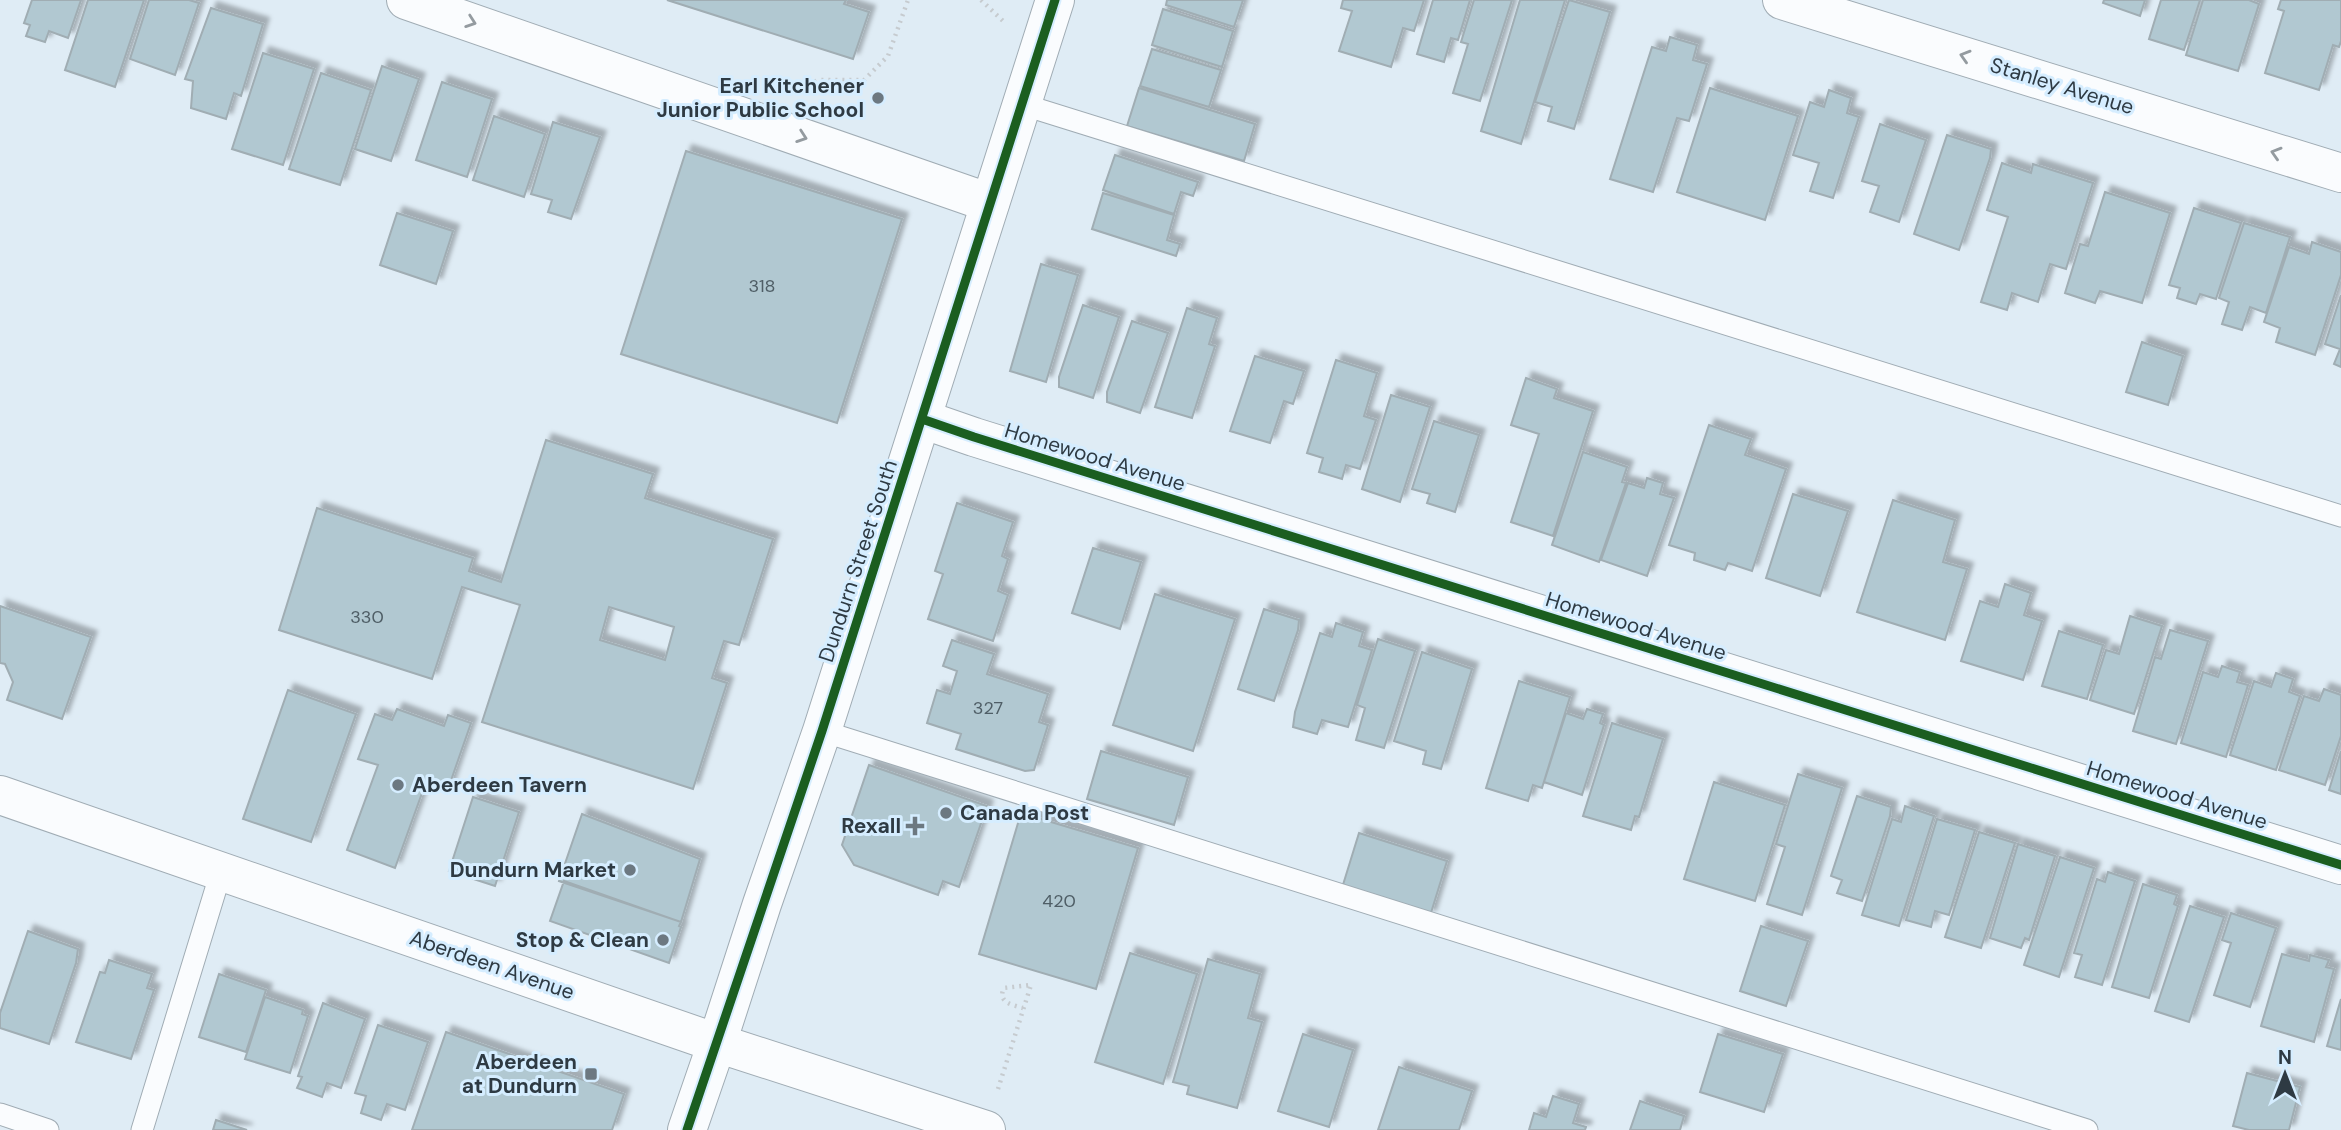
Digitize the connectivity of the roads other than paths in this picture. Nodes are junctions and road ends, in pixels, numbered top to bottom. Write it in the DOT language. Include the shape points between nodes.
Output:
graph roads {
  1 [pos="406,0"];
  2 [pos="1055,0"];
  3 [pos="1782,0"];
  4 [pos="1021,104"];
  5 [pos="2341,173"];
  6 [pos="990,203"];
  7 [pos="922,419"];
  8 [pos="2341,516"];
  9 [pos="822,732"];
  10 [pos="0,795"];
  11 [pos="2341,865"];
  12 [pos="221,872"];
  13 [pos="718,1043"];
  14 [pos="0,1114"];
  15 [pos="48,1130"];
  16 [pos="142,1130"];
  17 [pos="687,1130"];
  18 [pos="985,1130"];
  19 [pos="2087,1130"];
  1 -- 6 [label="street, one-way"];
  2 -- 4 [label="street, Dundurn Street South"];
  5 -- 3 [label="street, Stanley Avenue, one-way"];
  4 -- 6 [label="street, Dundurn Street South"];
  4 -- 8 [label="lane"];
  6 -- 7 [label="street, Dundurn Street South"];
  7 -- 9 [label="street, Dundurn Street South"];
  7 -- 11 [label="street, Homewood Avenue"];
  9 -- 13 [label="street, Dundurn Street South"];
  9 -- 19 [label="lane"];
  10 -- 12 [label="street, Aberdeen Avenue"];
  12 -- 13 [label="street, Aberdeen Avenue"];
  12 -- 16 [label="lane"];
  13 -- 17 [label="street, Dundurn Street South"];
  13 -- 18 [label="street, Aberdeen Avenue"];
  14 -- 15 [label="lane"];
}
